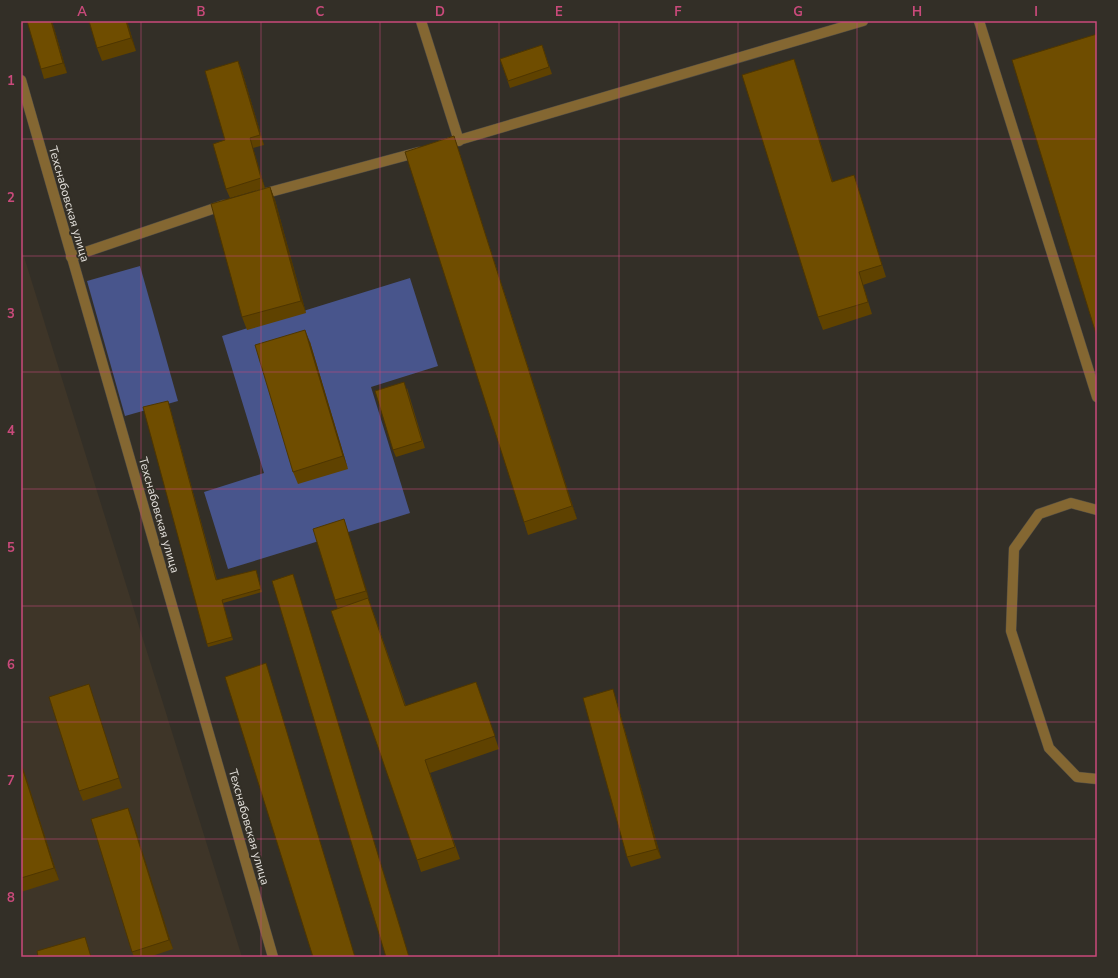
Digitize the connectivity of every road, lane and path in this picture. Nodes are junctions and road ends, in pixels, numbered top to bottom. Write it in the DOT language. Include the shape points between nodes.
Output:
graph roads {
  1 [pos="422,21"];
  2 [pos="863,21"];
  3 [pos="979,21"];
  4 [pos="21,80"];
  5 [pos="459,141"];
  6 [pos="251,197"];
  7 [pos="236,201"];
  8 [pos="71,257"];
  9 [pos="1097,397"];
  10 [pos="1097,510"];
  11 [pos="1097,780"];
  12 [pos="273,957"];
  1 -- 5 [label="street"];
  2 -- 5 [label="street"];
  3 -- 9 [label="street"];
  4 -- 8 [label="street, Техснабовская улица"];
  5 -- 6 [label="street"];
  7 -- 8 [label="street"];
  8 -- 12 [label="street, Техснабовская улица"];
  10 -- 11 [label="street" via="1071,503 1039,514 1014,549 1011,631 1049,748 1077,777"];
}
